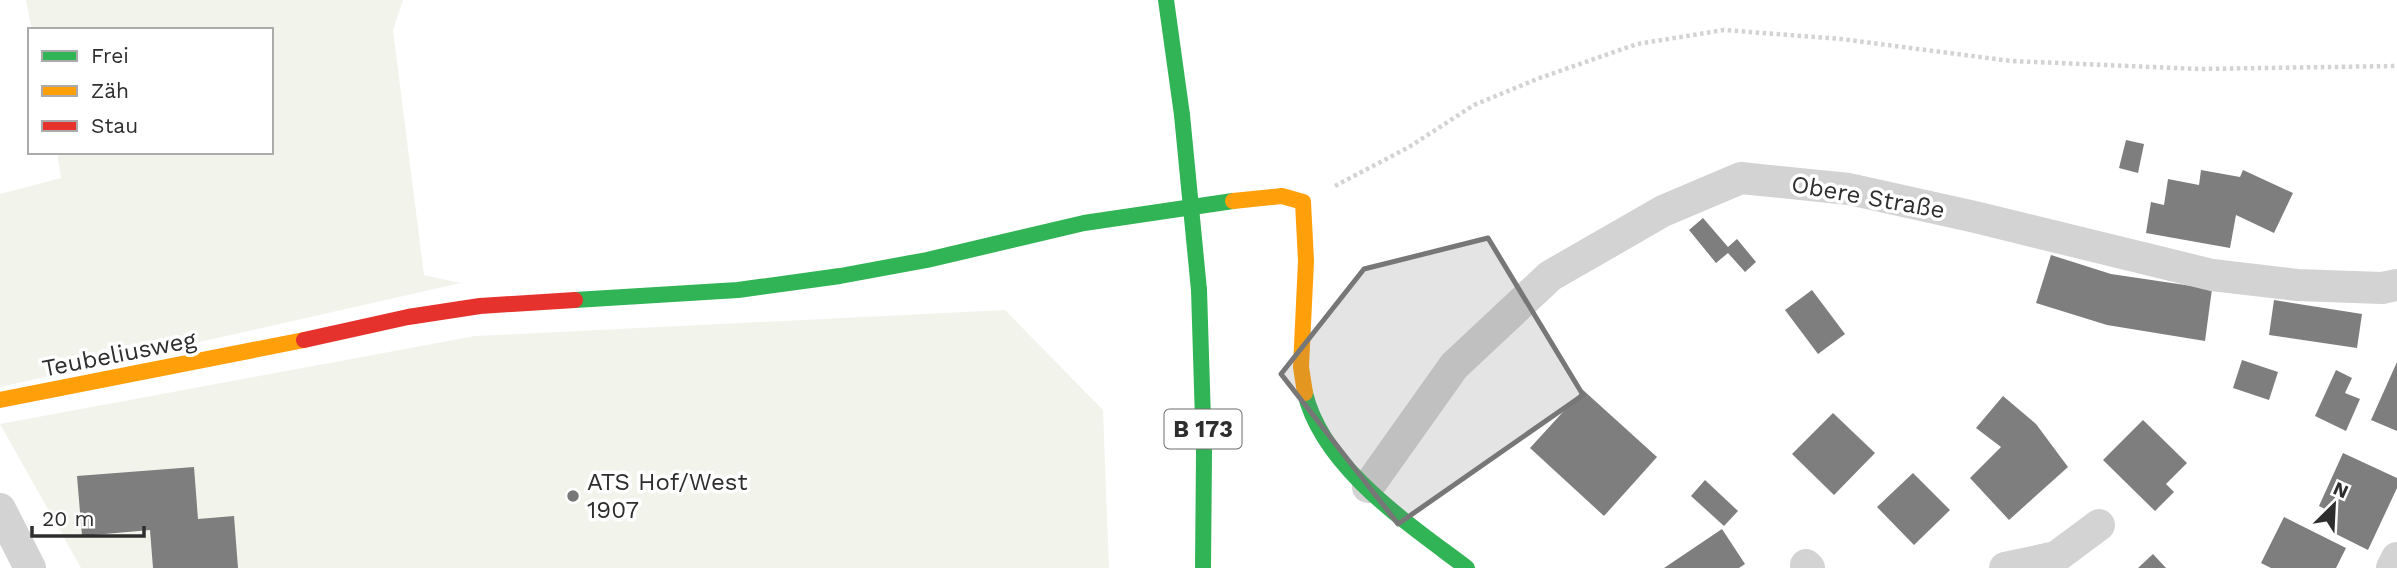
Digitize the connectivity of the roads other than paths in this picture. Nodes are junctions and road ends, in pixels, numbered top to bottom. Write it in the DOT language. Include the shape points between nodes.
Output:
graph roads {
  1 [pos="1166,0"];
  2 [pos="2397,285"];
  3 [pos="0,400"];
  4 [pos="1368,487"];
  5 [pos="0,509"];
  6 [pos="2099,525"];
  7 [pos="2397,558"];
  8 [pos="30,568"];
  9 [pos="1203,568"];
  10 [pos="1467,568"];
  11 [pos="2005,568"];
  12 [pos="2392,568"];
  1 -- 9 [label="street, B 173, bridge" via="1199,290"];
  2 -- 4 [label="street, Obere Straße" via="2297,285 2212,275 1849,189 1741,178 1663,211 1550,276 1454,366"];
  3 -- 4 [label="street, Teubeliusweg" via="408,317 480,306 738,290 840,276 1084,223 1282,196 1303,202 1307,242 1300,373 1308,407 1326,442"];
  4 -- 10 [label="street"];
  5 -- 8 [label="street"];
  6 -- 11 [label="street" via="2056,557"];
  7 -- 12 [label="street"];
}
